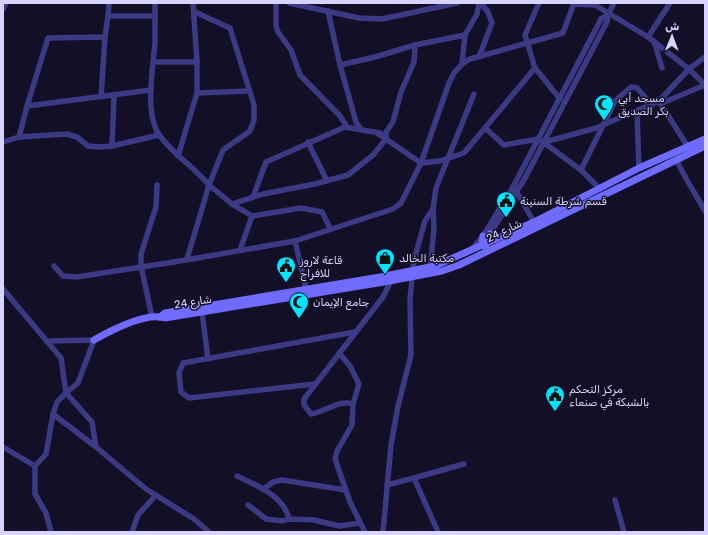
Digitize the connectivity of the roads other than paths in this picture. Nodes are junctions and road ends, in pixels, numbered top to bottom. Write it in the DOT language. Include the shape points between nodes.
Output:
graph roads {
  1 [pos="6,3"];
  2 [pos="109,3"];
  3 [pos="155,3"];
  4 [pos="193,3"];
  5 [pos="276,3"];
  6 [pos="289,3"];
  7 [pos="457,3"];
  8 [pos="480,3"];
  9 [pos="539,3"];
  10 [pos="614,3"];
  11 [pos="670,3"];
  12 [pos="442,4"];
  13 [pos="574,4"];
  14 [pos="3,9"];
  15 [pos="328,11"];
  16 [pos="195,12"];
  17 [pos="608,14"];
  18 [pos="108,16"];
  19 [pos="155,16"];
  20 [pos="465,35"];
  21 [pos="105,37"];
  22 [pos="648,37"];
  23 [pos="654,41"];
  24 [pos="527,43"];
  25 [pos="415,44"];
  26 [pos="479,57"];
  27 [pos="705,57"];
  28 [pos="154,62"];
  29 [pos="197,62"];
  30 [pos="462,64"];
  31 [pos="340,65"];
  32 [pos="535,68"];
  33 [pos="662,68"];
  34 [pos="689,69"];
  35 [pos="151,90"];
  36 [pos="249,91"];
  37 [pos="197,93"];
  38 [pos="474,94"];
  39 [pos="114,96"];
  40 [pos="101,97"];
  41 [pos="560,99"];
  42 [pos="660,102"];
  43 [pos="652,105"];
  44 [pos="27,106"];
  45 [pos="637,111"];
  46 [pos="601,126"];
  47 [pos="347,127"];
  48 [pos="485,128"];
  49 [pos="361,129"];
  50 [pos="386,132"];
  51 [pos="377,133"];
  52 [pos="159,135"];
  53 [pos="20,137"];
  54 [pos="386,139"];
  55 [pos="539,139"];
  56 [pos="705,139"];
  57 [pos="3,142"];
  58 [pos="308,142"];
  59 [pos="545,142"];
  60 [pos="112,146"];
  61 [pos="705,146"];
  62 [pos="688,147"];
  63 [pos="178,156"];
  64 [pos="447,159"];
  65 [pos="676,159"];
  66 [pos="421,163"];
  67 [pos="639,168"];
  68 [pos="581,170"];
  69 [pos="327,181"];
  70 [pos="157,185"];
  71 [pos="209,185"];
  72 [pos="600,189"];
  73 [pos="515,190"];
  74 [pos="253,197"];
  75 [pos="232,204"];
  76 [pos="433,209"];
  77 [pos="705,210"];
  78 [pos="252,216"];
  79 [pos="534,222"];
  80 [pos="330,228"];
  81 [pos="490,236"];
  82 [pos="295,240"];
  83 [pos="482,245"];
  84 [pos="240,250"];
  85 [pos="470,251"];
  86 [pos="188,259"];
  87 [pos="468,260"];
  88 [pos="54,266"];
  89 [pos="140,266"];
  90 [pos="430,270"];
  91 [pos="413,273"];
  92 [pos="392,278"];
  93 [pos="3,289"];
  94 [pos="307,292"];
  95 [pos="202,312"];
  96 [pos="156,317"];
  97 [pos="355,332"];
  98 [pos="94,340"];
  99 [pos="47,341"];
  100 [pos="339,353"];
  101 [pos="208,359"];
  102 [pos="315,384"];
  103 [pos="66,393"];
  104 [pos="353,404"];
  105 [pos="53,414"];
  106 [pos="3,447"];
  107 [pos="96,447"];
  108 [pos="464,464"];
  109 [pos="35,466"];
  110 [pos="237,476"];
  111 [pos="414,478"];
  112 [pos="387,485"];
  113 [pos="264,489"];
  114 [pos="346,490"];
  115 [pos="156,495"];
  116 [pos="615,500"];
  117 [pos="248,505"];
  118 [pos="289,519"];
  119 [pos="360,522"];
  120 [pos="51,532"];
  121 [pos="132,532"];
  122 [pos="209,532"];
  123 [pos="365,532"];
  124 [pos="383,532"];
  125 [pos="438,532"];
  126 [pos="624,532"];
  1 -- 14 [label="street"];
  2 -- 18 [label="street"];
  3 -- 19 [label="street"];
  4 -- 16 [label="street"];
  5 -- 47 [label="street" via="276,26 290,50 300,75 340,116"];
  6 -- 15 [label="street"];
  7 -- 12 [label="street"];
  8 -- 20 [label="street"];
  8 -- 26 [label="street" via="488,12 492,23"];
  9 -- 24 [label="street" via="526,30"];
  10 -- 17 [label="street"];
  11 -- 22 [label="street"];
  12 -- 15 [label="street" via="382,19 360,18"];
  13 -- 17 [label="street" via="591,4"];
  13 -- 24 [label="street" via="564,33"];
  15 -- 31 [label="street"];
  16 -- 29 [label="street"];
  16 -- 36 [label="street" via="230,28"];
  17 -- 22 [label="street"];
  17 -- 41 [label="street" via="601,19"];
  17 -- 59 [label="street" via="607,22"];
  18 -- 19 [label="street"];
  18 -- 21 [label="street"];
  19 -- 28 [label="street"];
  20 -- 25 [label="street"];
  20 -- 30 [label="street"];
  21 -- 40 [label="street"];
  21 -- 44 [label="street" via="48,38"];
  22 -- 23 [label="street"];
  23 -- 33 [label="street"];
  23 -- 34 [label="street"];
  24 -- 26 [label="street"];
  24 -- 32 [label="street"];
  25 -- 31 [label="street"];
  25 -- 50 [label="street" via="414,62 401,92 393,122"];
  26 -- 30 [label="street"];
  27 -- 34 [label="street"];
  28 -- 29 [label="street"];
  28 -- 35 [label="street"];
  29 -- 37 [label="street"];
  30 -- 66 [label="street" via="449,83"];
  31 -- 49 [label="street" via="356,122"];
  32 -- 41 [label="street"];
  32 -- 48 [label="street"];
  34 -- 42 [label="street"];
  34 -- 42 [label="street" via="705,85"];
  35 -- 39 [label="street"];
  35 -- 52 [label="street" via="153,116"];
  36 -- 37 [label="street"];
  36 -- 71 [label="street" via="254,105 254,120 250,131 223,150"];
  37 -- 63 [label="street"];
  38 -- 64 [label="street"];
  39 -- 40 [label="street"];
  39 -- 60 [label="street"];
  40 -- 44 [label="street"];
  41 -- 55 [label="street"];
  42 -- 43 [label="street"];
  42 -- 62 [label="street"];
  43 -- 45 [label="street"];
  43 -- 46 [label="street" via="637,88 631,87 615,100"];
  44 -- 53 [label="street"];
  45 -- 46 [label="street"];
  45 -- 67 [label="street"];
  46 -- 59 [label="street"];
  46 -- 68 [label="street"];
  47 -- 49 [label="street"];
  47 -- 58 [label="street"];
  48 -- 55 [label="street" via="504,145"];
  48 -- 64 [label="street" via="464,153"];
  49 -- 51 [label="street"];
  50 -- 51 [label="street"];
  50 -- 54 [label="street"];
  51 -- 54 [label="street"];
  52 -- 60 [label="street"];
  52 -- 63 [label="street"];
  53 -- 57 [label="street"];
  53 -- 60 [label="street" via="68,134 78,137 88,146"];
  54 -- 66 [label="street"];
  54 -- 69 [label="street" via="348,175"];
  55 -- 59 [label="street"];
  55 -- 73 [label="street"];
  56 -- 62 [label="street, شارع 24"];
  58 -- 69 [label="street"];
  58 -- 74 [label="street" via="266,162"];
  59 -- 68 [label="street"];
  59 -- 73 [label="street"];
  61 -- 65 [label="street, شارع 24"];
  62 -- 67 [label="street, شارع 24"];
  63 -- 71 [label="street"];
  64 -- 66 [label="street"];
  64 -- 76 [label="street" via="436,188"];
  65 -- 77 [label="street"];
  65 -- 81 [label="street, شارع 24"];
  66 -- 80 [label="street" via="401,204 393,209"];
  67 -- 72 [label="street, شارع 24"];
  68 -- 72 [label="street"];
  69 -- 74 [label="street"];
  70 -- 89 [label="street" via="156,207 141,254"];
  71 -- 75 [label="street"];
  71 -- 86 [label="street"];
  72 -- 79 [label="street, شارع 24"];
  73 -- 79 [label="street"];
  73 -- 81 [label="street"];
  74 -- 75 [label="street"];
  75 -- 78 [label="street"];
  76 -- 90 [label="street"];
  76 -- 91 [label="street" via="425,221"];
  78 -- 80 [label="street" via="302,208 322,212"];
  78 -- 84 [label="street"];
  79 -- 81 [label="street, شارع 24"];
  80 -- 82 [label="street"];
  81 -- 83 [label="street, شارع 24"];
  81 -- 85 [label="street"];
  81 -- 87 [label="street, شارع 24"];
  82 -- 84 [label="street"];
  82 -- 94 [label="street"];
  83 -- 85 [label="street, شارع 24"];
  83 -- 87 [label="street"];
  84 -- 86 [label="street"];
  85 -- 90 [label="street, شارع 24"];
  86 -- 89 [label="street"];
  87 -- 90 [label="street, شارع 24"];
  88 -- 89 [label="street" via="63,276 77,277"];
  89 -- 96 [label="street"];
  90 -- 91 [label="street, شارع 24"];
  91 -- 92 [label="street, شارع 24"];
  91 -- 112 [label="street" via="410,300 411,355 395,419"];
  92 -- 94 [label="street, شارع 24"];
  92 -- 97 [label="street" via="383,297"];
  93 -- 99 [label="street"];
  94 -- 95 [label="street, شارع 24"];
  94 -- 96 [label="street, شارع 24" via="164,313"];
  95 -- 96 [label="street, شارع 24"];
  95 -- 101 [label="street"];
  96 -- 98 [label="street" via="109,331"];
  97 -- 100 [label="street"];
  97 -- 101 [label="street"];
  98 -- 99 [label="street"];
  98 -- 103 [label="street" via="78,384"];
  99 -- 103 [label="street" via="61,358"];
  100 -- 102 [label="street"];
  100 -- 104 [label="street" via="350,366 359,384"];
  101 -- 102 [label="street" via="183,363 179,374 181,392 189,398"];
  102 -- 104 [label="street" via="304,399 304,405 311,414 320,413 342,403"];
  103 -- 105 [label="street" via="57,402"];
  103 -- 107 [label="street" via="92,422"];
  104 -- 114 [label="street" via="352,425 335,459"];
  105 -- 107 [label="street"];
  105 -- 109 [label="street" via="46,454"];
  106 -- 109 [label="street"];
  107 -- 115 [label="street"];
  108 -- 111 [label="street"];
  109 -- 120 [label="street" via="35,494 46,513"];
  110 -- 113 [label="street"];
  111 -- 112 [label="street"];
  111 -- 125 [label="street"];
  112 -- 124 [label="street"];
  113 -- 114 [label="street" via="273,482 282,480"];
  113 -- 118 [label="street" via="280,503"];
  114 -- 119 [label="street"];
  115 -- 121 [label="street" via="138,515"];
  115 -- 122 [label="street" via="194,519"];
  116 -- 126 [label="street"];
  117 -- 118 [label="street" via="266,519"];
  118 -- 119 [label="street" via="314,520 339,526"];
  119 -- 123 [label="street"];
}
